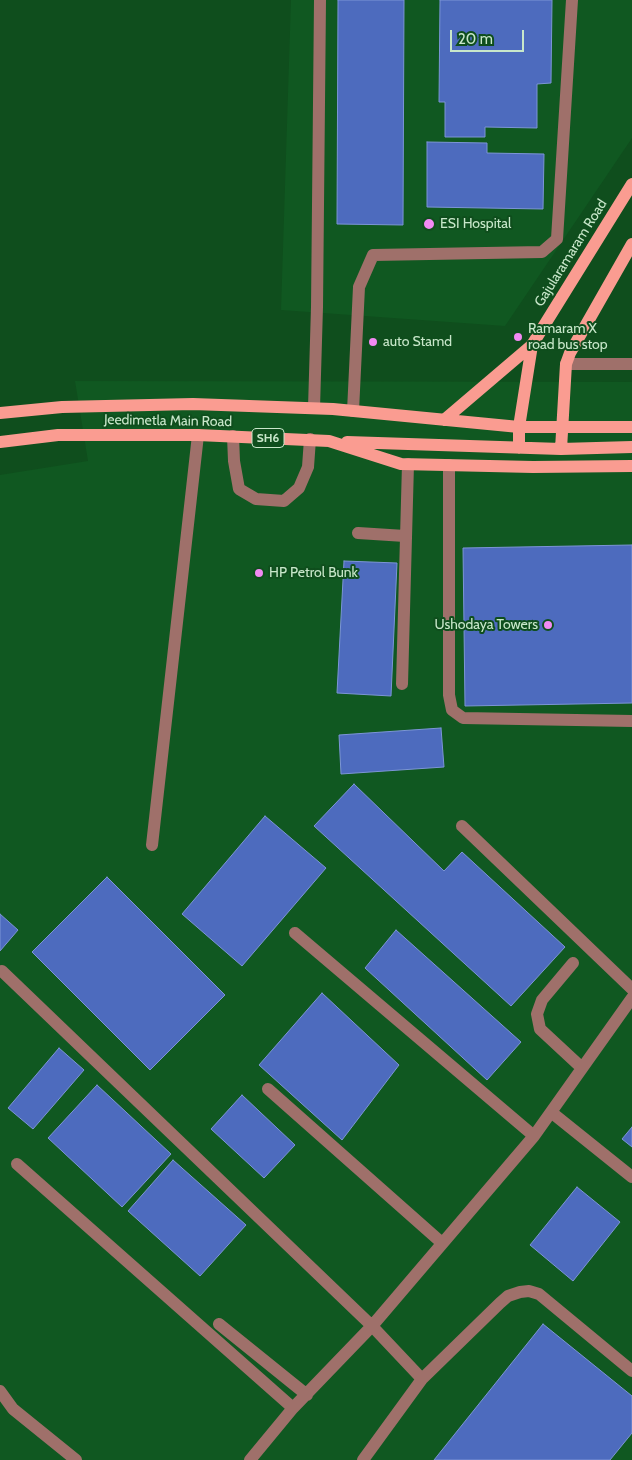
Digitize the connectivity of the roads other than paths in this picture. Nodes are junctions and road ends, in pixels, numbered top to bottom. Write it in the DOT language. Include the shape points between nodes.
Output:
graph roads {
  1 [pos="320,0"];
  2 [pos="572,0"];
  3 [pos="632,184"];
  4 [pos="632,244"];
  5 [pos="532,345"];
  6 [pos="566,364"];
  7 [pos="632,364"];
  8 [pos="314,408"];
  9 [pos="353,411"];
  10 [pos="0,413"];
  11 [pos="444,420"];
  12 [pos="519,426"];
  13 [pos="562,427"];
  14 [pos="632,427"];
  15 [pos="198,434"];
  16 [pos="233,436"];
  17 [pos="310,439"];
  18 [pos="329,441"];
  19 [pos="0,442"];
  20 [pos="519,448"];
  21 [pos="632,448"];
  22 [pos="561,449"];
  23 [pos="408,464"];
  24 [pos="449,465"];
  25 [pos="632,466"];
  26 [pos="358,533"];
  27 [pos="405,536"];
  28 [pos="402,684"];
  29 [pos="632,721"];
  30 [pos="462,826"];
  31 [pos="152,845"];
  32 [pos="295,933"];
  33 [pos="573,963"];
  34 [pos="2,971"];
  35 [pos="632,989"];
  36 [pos="632,998"];
  37 [pos="582,1068"];
  38 [pos="268,1089"];
  39 [pos="551,1112"];
  40 [pos="534,1136"];
  41 [pos="17,1164"];
  42 [pos="632,1178"];
  43 [pos="442,1243"];
  44 [pos="220,1324"];
  45 [pos="372,1326"];
  46 [pos="632,1371"];
  47 [pos="422,1380"];
  48 [pos="0,1391"];
  49 [pos="306,1395"];
  50 [pos="293,1408"];
  51 [pos="76,1460"];
  52 [pos="250,1460"];
  53 [pos="363,1460"];
  1 -- 8 [label="street"];
  2 -- 9 [label="street" via="557,239 542,252 373,255 358,287"];
  3 -- 5 [label="main road, Gajularamaram Road"];
  4 -- 6 [label="main road"];
  5 -- 11 [label="main road"];
  5 -- 12 [label="main road, Gajularamaram Road"];
  6 -- 7 [label="street"];
  6 -- 13 [label="main road"];
  8 -- 9 [label="main road, Jeedimetla Main Road"];
  8 -- 10 [label="main road, Jeedimetla Main Road" via="184,404 62,407"];
  9 -- 11 [label="main road, Jeedimetla Main Road"];
  11 -- 12 [label="main road, Jeedimetla Main Road"];
  12 -- 13 [label="main road, Jeedimetla Main Road"];
  12 -- 20 [label="main road, Gajularamaram Road"];
  13 -- 14 [label="main road, Jeedimetla Main Road"];
  13 -- 22 [label="main road"];
  15 -- 16 [label="main road, Jeedimetla Main Road / SH6"];
  15 -- 19 [label="main road, Jeedimetla Main Road / SH6" via="58,435"];
  15 -- 31 [label="street"];
  16 -- 17 [label="main road, Jeedimetla Main Road / SH6"];
  16 -- 17 [label="street" via="240,489 256,500 284,502 299,488 308,467"];
  17 -- 18 [label="main road, Jeedimetla Main Road / SH6"];
  18 -- 20 [label="main road"];
  18 -- 23 [label="main road, Jeedimetla Main Road / SH6"];
  20 -- 22 [label="main road"];
  21 -- 22 [label="main road"];
  23 -- 24 [label="main road, Jeedimetla Main Road / SH6"];
  23 -- 27 [label="street"];
  24 -- 25 [label="main road, Jeedimetla Main Road / SH6"];
  24 -- 29 [label="street" via="449,695 452,710 463,718"];
  26 -- 27 [label="street"];
  27 -- 28 [label="street"];
  30 -- 35 [label="street"];
  32 -- 40 [label="street"];
  33 -- 37 [label="street" via="542,1000 537,1014 540,1029"];
  34 -- 45 [label="street"];
  36 -- 37 [label="street"];
  37 -- 39 [label="street"];
  38 -- 43 [label="street"];
  39 -- 40 [label="street"];
  39 -- 42 [label="street"];
  40 -- 43 [label="street"];
  41 -- 50 [label="street"];
  43 -- 45 [label="street"];
  44 -- 49 [label="street"];
  45 -- 47 [label="street"];
  45 -- 49 [label="street"];
  46 -- 47 [label="street" via="540,1294 529,1291 508,1296"];
  47 -- 53 [label="street"];
  48 -- 51 [label="street" via="13,1409"];
  49 -- 50 [label="street"];
  50 -- 52 [label="street"];
}
